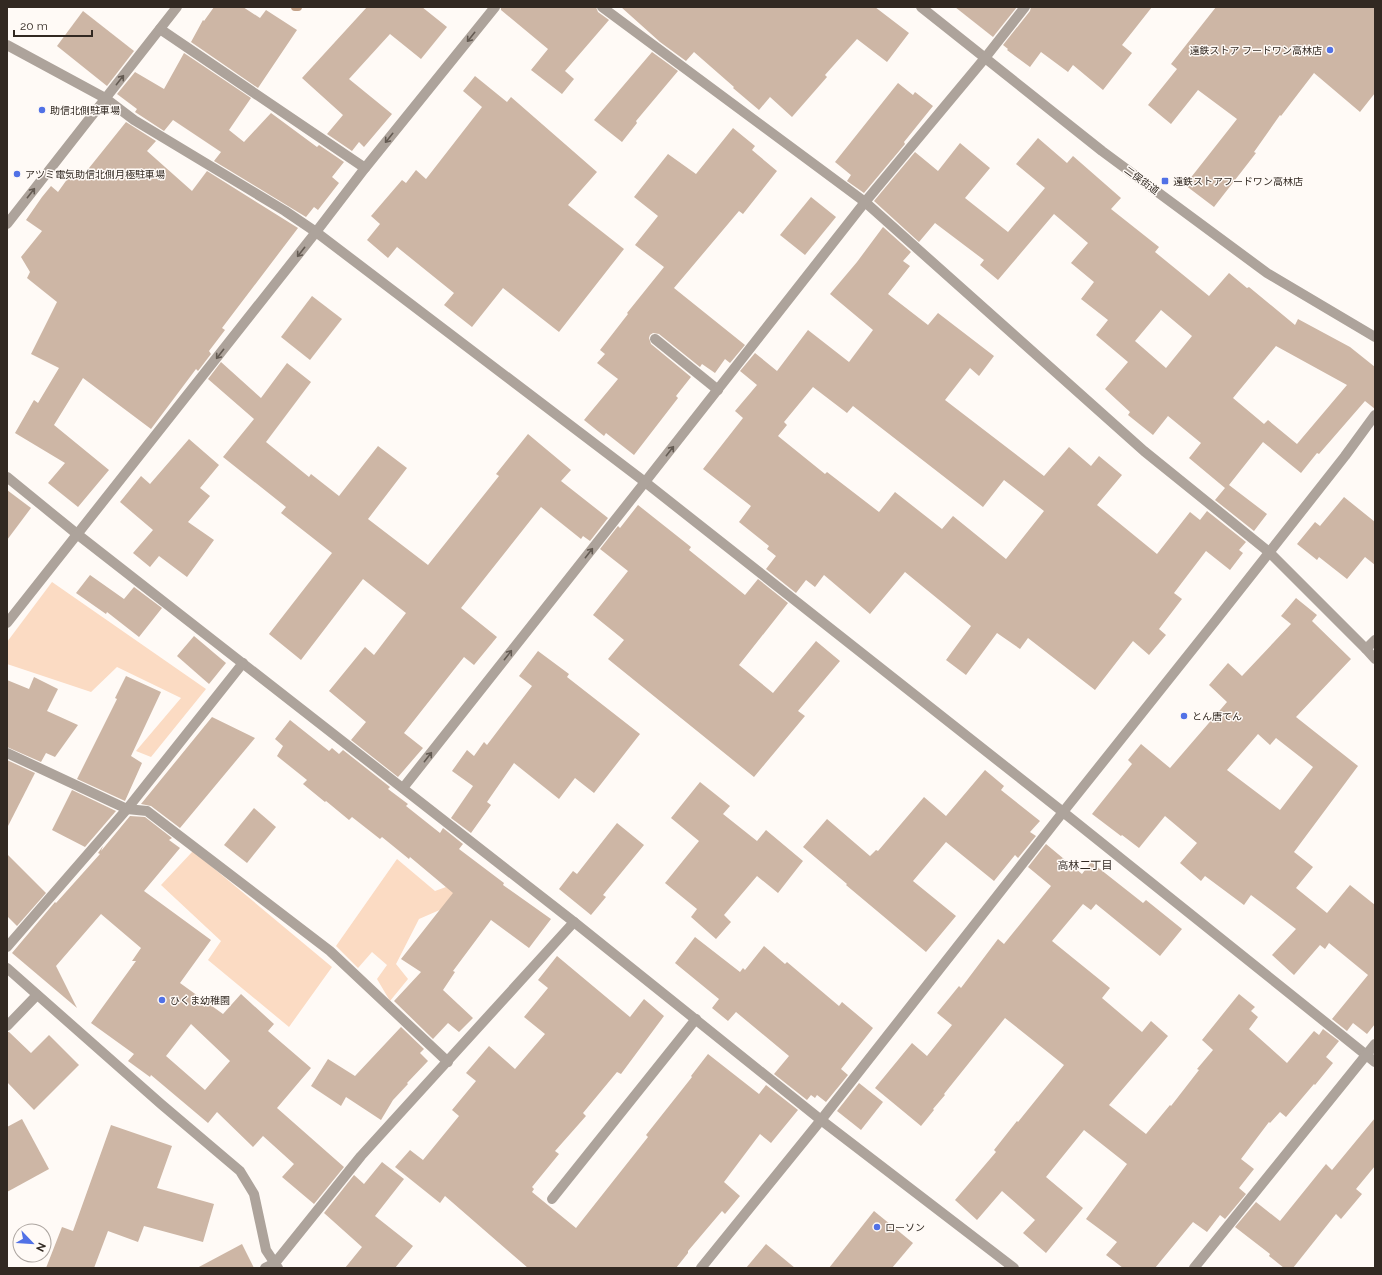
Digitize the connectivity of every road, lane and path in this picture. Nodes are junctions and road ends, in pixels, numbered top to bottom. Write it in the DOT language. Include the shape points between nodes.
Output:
graph roads {
  1 [pos="177,7"];
  2 [pos="495,7"];
  3 [pos="602,7"];
  4 [pos="921,7"];
  5 [pos="1024,7"];
  6 [pos="160,29"];
  7 [pos="7,45"];
  8 [pos="985,58"];
  9 [pos="105,98"];
  10 [pos="365,168"];
  11 [pos="865,202"];
  12 [pos="7,224"];
  13 [pos="316,232"];
  14 [pos="1375,337"];
  15 [pos="655,339"];
  16 [pos="718,390"];
  17 [pos="1375,415"];
  18 [pos="7,477"];
  19 [pos="646,482"];
  20 [pos="77,534"];
  21 [pos="1269,552"];
  22 [pos="7,623"];
  23 [pos="1375,640"];
  24 [pos="1366,649"];
  25 [pos="1375,659"];
  26 [pos="243,663"];
  27 [pos="7,753"];
  28 [pos="403,788"];
  29 [pos="127,809"];
  30 [pos="1063,812"];
  31 [pos="574,922"];
  32 [pos="7,947"];
  33 [pos="7,968"];
  34 [pos="37,995"];
  35 [pos="696,1019"];
  36 [pos="7,1026"];
  37 [pos="1375,1044"];
  38 [pos="1366,1055"];
  39 [pos="448,1062"];
  40 [pos="1375,1062"];
  41 [pos="821,1120"];
  42 [pos="552,1199"];
  43 [pos="273,1266"];
  44 [pos="701,1268"];
  45 [pos="1014,1268"];
  46 [pos="1194,1268"];
  1 -- 6 [label="street"];
  2 -- 10 [label="street, one-way"];
  3 -- 11 [label="street"];
  4 -- 8 [label="street, 二俣街道"];
  5 -- 8 [label="street"];
  9 -- 6 [label="street, one-way"];
  6 -- 10 [label="street"];
  7 -- 9 [label="street"];
  8 -- 11 [label="street"];
  8 -- 14 [label="street, 二俣街道" via="1102,151 1267,273"];
  12 -- 9 [label="street, one-way"];
  9 -- 13 [label="street" via="134,120"];
  10 -- 13 [label="street"];
  11 -- 16 [label="street"];
  11 -- 21 [label="street" via="1144,451"];
  13 -- 19 [label="street"];
  13 -- 20 [label="street, one-way"];
  15 -- 16 [label="street"];
  19 -- 16 [label="street, one-way"];
  17 -- 21 [label="street"];
  18 -- 20 [label="street"];
  28 -- 19 [label="street, one-way"];
  19 -- 30 [label="street"];
  20 -- 22 [label="street"];
  20 -- 26 [label="street"];
  21 -- 24 [label="street"];
  21 -- 30 [label="street"];
  23 -- 24 [label="street"];
  24 -- 25 [label="street"];
  26 -- 28 [label="street"];
  26 -- 29 [label="street"];
  27 -- 29 [label="street"];
  28 -- 31 [label="street"];
  29 -- 32 [label="street"];
  29 -- 39 [label="street" via="147,811 330,951"];
  30 -- 38 [label="street"];
  30 -- 41 [label="street"];
  31 -- 35 [label="street"];
  31 -- 39 [label="street"];
  33 -- 34 [label="street"];
  34 -- 36 [label="street"];
  34 -- 43 [label="street" via="240,1171 254,1194 266,1250"];
  35 -- 41 [label="street"];
  35 -- 42 [label="street"];
  37 -- 38 [label="street"];
  38 -- 40 [label="street"];
  38 -- 46 [label="street"];
  39 -- 43 [label="street" via="361,1156"];
  41 -- 44 [label="street"];
  41 -- 45 [label="street"];
}
